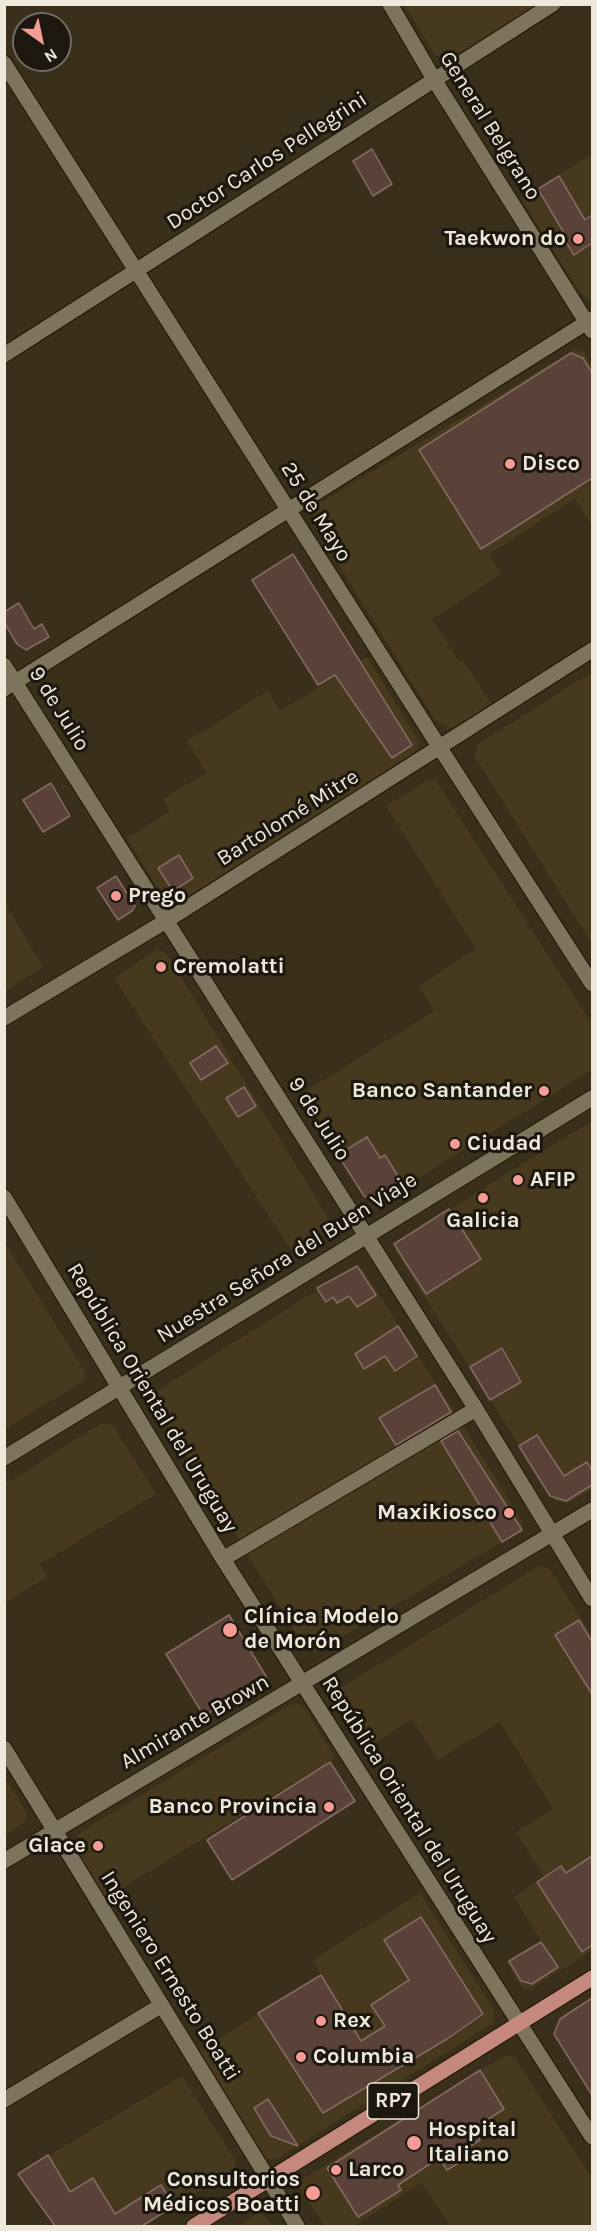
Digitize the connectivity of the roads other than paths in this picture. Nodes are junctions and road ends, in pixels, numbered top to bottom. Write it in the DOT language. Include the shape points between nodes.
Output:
graph roads {
  1 [pos="390,4"];
  2 [pos="554,4"];
  3 [pos="4,63"];
  4 [pos="435,81"];
  5 [pos="136,272"];
  6 [pos="591,324"];
  7 [pos="4,355"];
  8 [pos="288,510"];
  9 [pos="592,650"];
  10 [pos="4,665"];
  11 [pos="10,685"];
  12 [pos="440,748"];
  13 [pos="166,921"];
  14 [pos="592,984"];
  15 [pos="4,1018"];
  16 [pos="592,1098"];
  17 [pos="4,1197"];
  18 [pos="366,1236"];
  19 [pos="120,1387"];
  20 [pos="476,1409"];
  21 [pos="4,1458"];
  22 [pos="592,1510"];
  23 [pos="552,1534"];
  24 [pos="223,1559"];
  25 [pos="592,1599"];
  26 [pos="303,1685"];
  27 [pos="4,1748"];
  28 [pos="55,1831"];
  29 [pos="4,1861"];
  30 [pos="592,1978"];
  31 [pos="162,2004"];
  32 [pos="518,2024"];
  33 [pos="4,2100"];
  34 [pos="592,2137"];
  35 [pos="268,2179"];
  36 [pos="194,2226"];
  37 [pos="297,2226"];
  1 -- 4 [label="street, General Belgrano"];
  2 -- 4 [label="street, Doctor Carlos Pellegrini"];
  3 -- 5 [label="street, 25 de Mayo"];
  4 -- 5 [label="street, Doctor Carlos Pellegrini"];
  4 -- 6 [label="street, General Belgrano"];
  5 -- 7 [label="street, Doctor Carlos Pellegrini"];
  5 -- 8 [label="street, 25 de Mayo"];
  6 -- 8 [label="street"];
  8 -- 11 [label="street"];
  8 -- 12 [label="street, 25 de Mayo"];
  9 -- 12 [label="street, Bartolomé Mitre"];
  10 -- 11 [label="street, 9 de Julio"];
  11 -- 13 [label="street, 9 de Julio"];
  12 -- 13 [label="street, Bartolomé Mitre"];
  12 -- 14 [label="street, 25 de Mayo"];
  13 -- 15 [label="street, Bartolomé Mitre"];
  13 -- 18 [label="street, 9 de Julio"];
  16 -- 18 [label="street, Nuestra Señora del Buen Viaje"];
  17 -- 19 [label="street, República Oriental del Uruguay"];
  18 -- 19 [label="street, Nuestra Señora del Buen Viaje"];
  18 -- 20 [label="street, 9 de Julio"];
  19 -- 21 [label="street, Nuestra Señora del Buen Viaje"];
  19 -- 24 [label="street, República Oriental del Uruguay"];
  20 -- 23 [label="street, 9 de Julio"];
  20 -- 24 [label="street"];
  22 -- 23 [label="street, Almirante Brown"];
  23 -- 25 [label="street, 9 de Julio"];
  23 -- 26 [label="street, Almirante Brown"];
  24 -- 26 [label="street, República Oriental del Uruguay"];
  26 -- 28 [label="street, Almirante Brown"];
  26 -- 32 [label="street, República Oriental del Uruguay"];
  27 -- 28 [label="street, Ingeniero Ernesto Boatti"];
  28 -- 29 [label="street, Almirante Brown"];
  28 -- 31 [label="street, Ingeniero Ernesto Boatti"];
  30 -- 32 [label="main road, RP7"];
  31 -- 33 [label="street"];
  31 -- 35 [label="street, Ingeniero Ernesto Boatti"];
  32 -- 34 [label="street, República Oriental del Uruguay"];
  32 -- 35 [label="main road, RP7"];
  35 -- 36 [label="main road, RP7"];
  35 -- 37 [label="street, Ingeniero Ernesto Boatti"];
}
